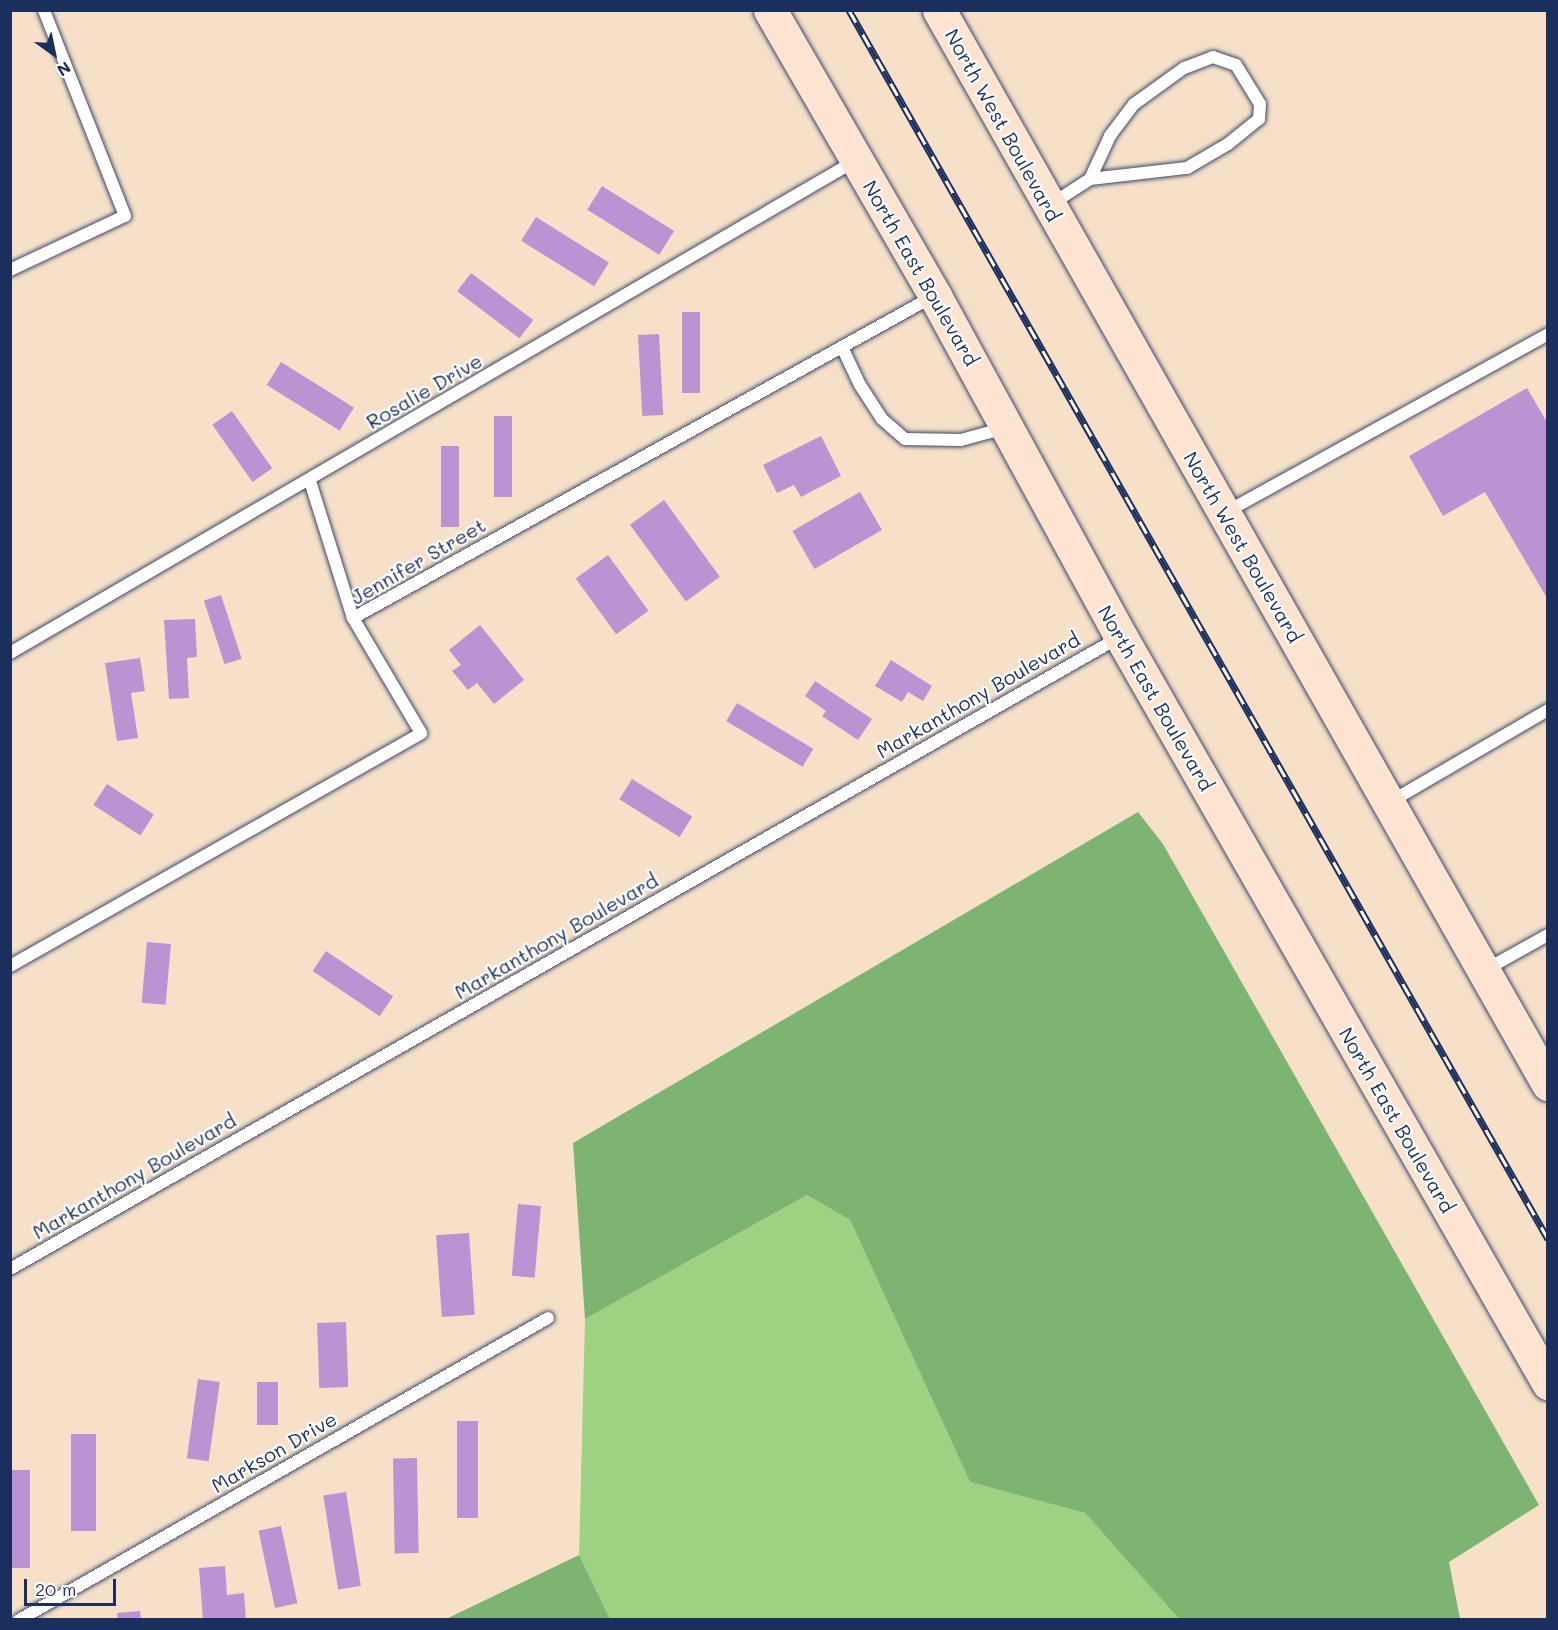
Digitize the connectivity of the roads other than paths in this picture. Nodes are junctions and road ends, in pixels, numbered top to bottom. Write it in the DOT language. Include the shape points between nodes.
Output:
graph roads {
  1 [pos="44,10"];
  2 [pos="770,10"];
  3 [pos="939,10"];
  4 [pos="856,160"];
  5 [pos="1090,179"];
  6 [pos="1049,206"];
  7 [pos="10,270"];
  8 [pos="935,296"];
  9 [pos="1548,334"];
  10 [pos="842,347"];
  11 [pos="1007,428"];
  12 [pos="310,481"];
  13 [pos="1223,513"];
  14 [pos="352,618"];
  15 [pos="1120,637"];
  16 [pos="10,653"];
  17 [pos="1548,710"];
  18 [pos="1389,803"];
  19 [pos="1548,935"];
  20 [pos="10,966"];
  21 [pos="1484,971"];
  22 [pos="1548,1084"];
  23 [pos="10,1269"];
  24 [pos="548,1318"];
  25 [pos="1548,1383"];
  26 [pos="19,1620"];
  1 -- 7 [label="lane" via="125,216"];
  2 -- 4 [label="main road, North East Boulevard"];
  3 -- 6 [label="main road, North West Boulevard"];
  4 -- 8 [label="main road, North East Boulevard"];
  4 -- 12 [label="lane, Rosalie Drive"];
  5 -- 5 [label="lane" via="1187,168 1228,144 1259,119 1260,104 1236,64 1214,57 1184,68 1134,104 1110,136"];
  5 -- 6 [label="lane"];
  6 -- 13 [label="main road, North West Boulevard"];
  8 -- 10 [label="lane, Jennifer Street"];
  8 -- 11 [label="main road, North East Boulevard"];
  9 -- 13 [label="lane"];
  10 -- 11 [label="lane" via="882,419 905,439 962,440"];
  10 -- 14 [label="lane, Jennifer Street"];
  11 -- 15 [label="main road, North East Boulevard"];
  12 -- 14 [label="lane"];
  12 -- 16 [label="lane, Rosalie Drive"];
  13 -- 18 [label="main road, North West Boulevard"];
  14 -- 20 [label="lane, Jennifer Street" via="421,734"];
  15 -- 23 [label="lane, Markanthony Boulevard"];
  15 -- 25 [label="main road, North East Boulevard"];
  17 -- 18 [label="lane"];
  18 -- 21 [label="main road, North West Boulevard"];
  19 -- 21 [label="lane"];
  21 -- 22 [label="main road, North West Boulevard"];
  24 -- 26 [label="lane, Markson Drive"];
}
